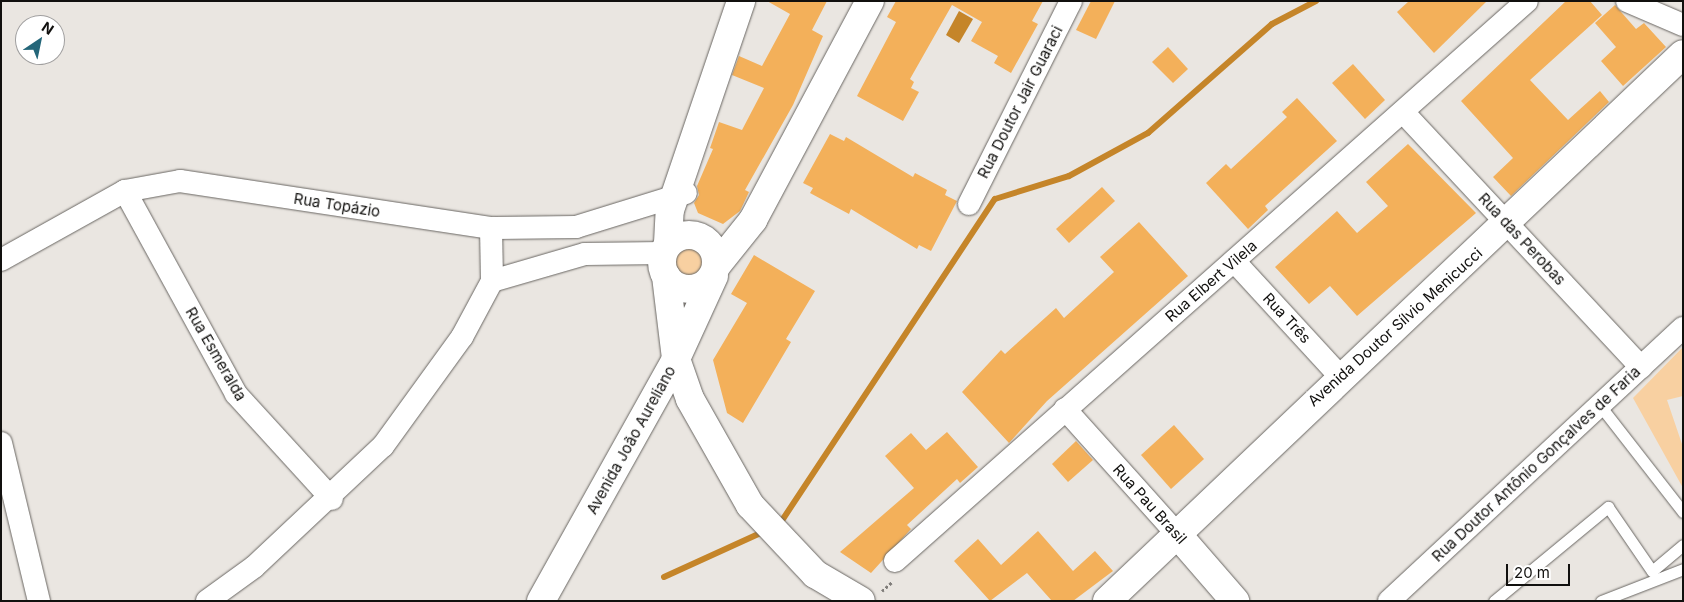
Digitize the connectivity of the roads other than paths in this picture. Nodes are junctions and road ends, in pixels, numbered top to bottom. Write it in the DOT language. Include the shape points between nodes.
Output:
graph roads {
  1 [pos="741,1"];
  2 [pos="870,1"];
  3 [pos="1071,1"];
  4 [pos="1527,1"];
  5 [pos="1627,1"];
  6 [pos="1683,25"];
  7 [pos="1683,54"];
  8 [pos="1403,112"];
  9 [pos="682,189"];
  10 [pos="125,191"];
  11 [pos="969,204"];
  12 [pos="753,220"];
  13 [pos="1508,224"];
  14 [pos="576,227"];
  15 [pos="491,228"];
  16 [pos="679,250"];
  17 [pos="585,254"];
  18 [pos="1,260"];
  19 [pos="1234,261"];
  20 [pos="716,270"];
  21 [pos="492,281"];
  22 [pos="1683,328"];
  23 [pos="676,359"];
  24 [pos="1641,367"];
  25 [pos="1340,375"];
  26 [pos="1598,403"];
  27 [pos="1065,408"];
  28 [pos="1,443"];
  29 [pos="332,498"];
  30 [pos="1683,512"];
  31 [pos="1177,534"];
  32 [pos="1683,544"];
  33 [pos="895,561"];
  34 [pos="1683,569"];
  35 [pos="39,601"];
  36 [pos="207,601"];
  37 [pos="540,601"];
  38 [pos="861,601"];
  39 [pos="1107,601"];
  40 [pos="1235,601"];
  41 [pos="1389,601"];
  42 [pos="1494,601"];
  43 [pos="1600,601"];
  1 -- 9 [label="main road"];
  2 -- 12 [label="main road, Avenida João Aureliano"];
  3 -- 11 [label="street, Rua Doutor Jair Guaraci"];
  4 -- 8 [label="street, Rua Elbert Vilela"];
  5 -- 6 [label="street"];
  7 -- 13 [label="main road, Avenida Doutor Sílvio Menicucci"];
  8 -- 13 [label="street, Rua das Perobas"];
  8 -- 19 [label="street, Rua Elbert Vilela"];
  9 -- 14 [label="street, Rua Topázio"];
  9 -- 16 [label="main road" via="668,220"];
  10 -- 15 [label="street, Rua Topázio" via="180,181"];
  10 -- 18 [label="street, Rua Topázio"];
  10 -- 29 [label="street, Rua Esmeralda" via="236,394"];
  12 -- 16 [label="main road"];
  12 -- 20 [label="main road, Avenida João Aureliano"];
  13 -- 24 [label="street, Rua das Perobas"];
  13 -- 25 [label="main road, Avenida Doutor Sílvio Menicucci"];
  14 -- 15 [label="street, Rua Topázio"];
  14 -- 17 [label="street"];
  15 -- 21 [label="street"];
  16 -- 17 [label="street"];
  16 -- 20 [label="main road" via="716,254"];
  16 -- 20 [label="main road" via="685,289 696,288"];
  16 -- 23 [label="main road"];
  17 -- 21 [label="street"];
  19 -- 25 [label="street, Rua Três"];
  19 -- 27 [label="street, Rua Elbert Vilela"];
  20 -- 23 [label="main road, Avenida João Aureliano"];
  21 -- 29 [label="street" via="462,337 384,446"];
  22 -- 24 [label="street, Rua Doutor Antônio Gonçalves de Faria"];
  23 -- 37 [label="main road, Avenida João Aureliano"];
  23 -- 38 [label="main road" via="690,399 750,505 815,574"];
  24 -- 26 [label="street, Rua Doutor Antônio Gonçalves de Faria"];
  25 -- 31 [label="main road, Avenida Doutor Sílvio Menicucci"];
  26 -- 30 [label="lane"];
  26 -- 41 [label="street, Rua Doutor Antônio Gonçalves de Faria"];
  27 -- 31 [label="street, Rua Pau Brasil"];
  27 -- 33 [label="street, Rua Elbert Vilela"];
  28 -- 35 [label="street"];
  29 -- 36 [label="street" via="254,567"];
  31 -- 39 [label="main road, Avenida Doutor Sílvio Menicucci"];
  31 -- 40 [label="main road, Rua Pau Brasil"];
  32 -- 42 [label="lane" via="1652,571 1608,506"];
  34 -- 43 [label="lane"];
}
